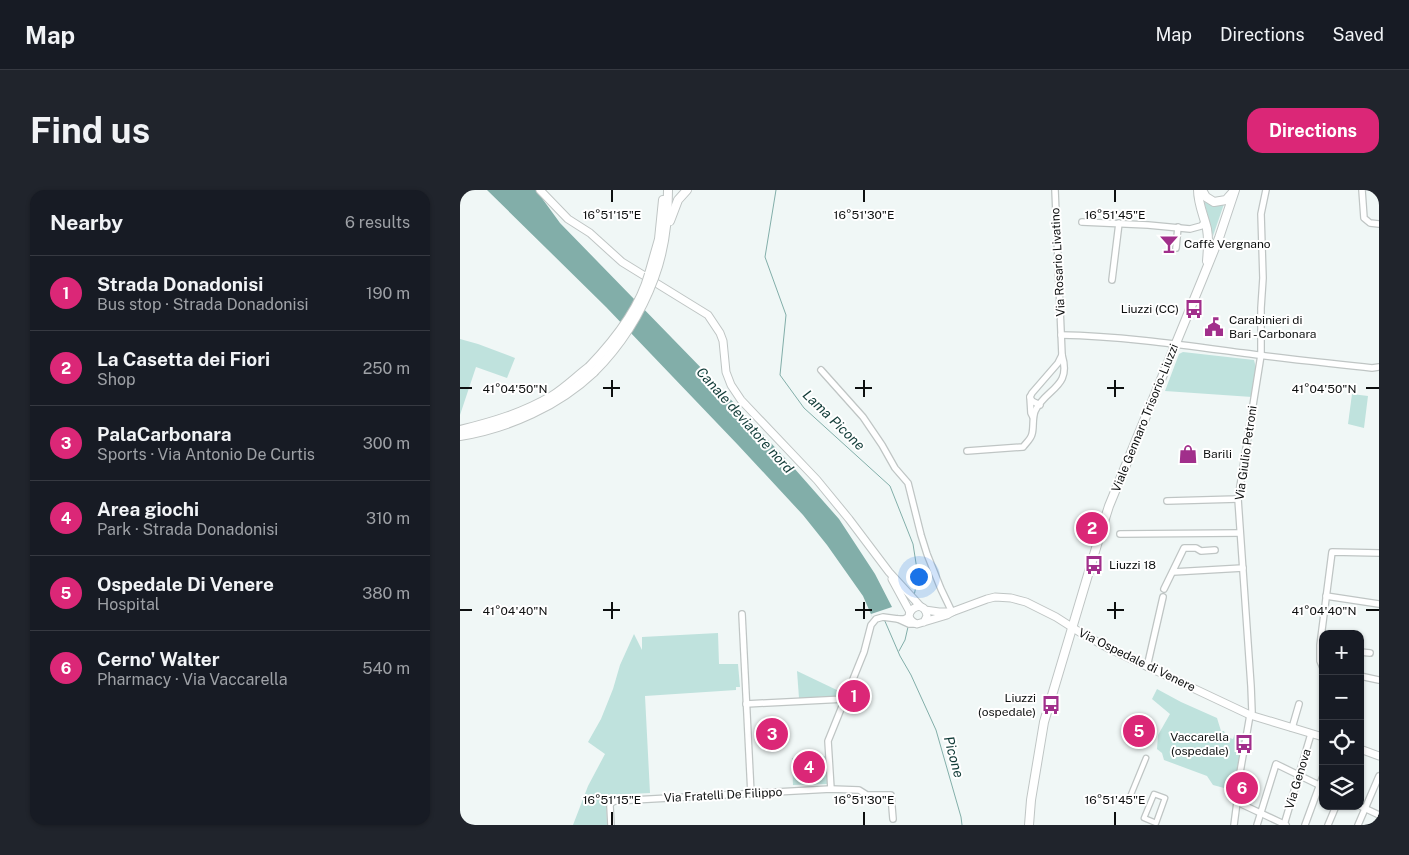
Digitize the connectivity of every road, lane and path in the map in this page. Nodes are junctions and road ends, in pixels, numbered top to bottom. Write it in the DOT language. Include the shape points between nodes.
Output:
graph roads {
  1 [pos="540,190"];
  2 [pos="663,190"];
  3 [pos="668,190"];
  4 [pos="688,190"];
  5 [pos="1055,190"];
  6 [pos="1198,190"];
  7 [pos="1202,190"];
  8 [pos="1234,190"];
  9 [pos="1266,190"];
  10 [pos="1362,190"];
  11 [pos="1082,222"];
  12 [pos="1205,222"];
  13 [pos="1120,223"];
  14 [pos="1379,224"];
  15 [pos="1178,227"];
  16 [pos="1195,228"];
  17 [pos="1208,235"];
  18 [pos="664,244"];
  19 [pos="1176,248"];
  20 [pos="1206,268"];
  21 [pos="649,277"];
  22 [pos="1112,280"];
  23 [pos="1061,335"];
  24 [pos="1175,344"];
  25 [pos="1062,355"];
  26 [pos="1260,355"];
  27 [pos="1379,368"];
  28 [pos="592,369"];
  29 [pos="821,370"];
  30 [pos="1030,397"];
  31 [pos="1040,405"];
  32 [pos="1033,418"];
  33 [pos="460,430"];
  34 [pos="460,436"];
  35 [pos="967,451"];
  36 [pos="1238,499"];
  37 [pos="1167,501"];
  38 [pos="1240,533"];
  39 [pos="1120,534"];
  40 [pos="1215,550"];
  41 [pos="1379,553"];
  42 [pos="1243,568"];
  43 [pos="889,572"];
  44 [pos="1172,572"];
  45 [pos="1164,589"];
  46 [pos="1326,596"];
  47 [pos="1163,597"];
  48 [pos="1379,604"];
  49 [pos="923,608"];
  50 [pos="952,612"];
  51 [pos="910,613"];
  52 [pos="742,614"];
  53 [pos="898,619"];
  54 [pos="921,623"];
  55 [pos="1072,628"];
  56 [pos="1323,630"];
  57 [pos="1364,652"];
  58 [pos="1370,653"];
  59 [pos="1147,666"];
  60 [pos="1364,677"];
  61 [pos="1379,680"];
  62 [pos="846,699"];
  63 [pos="746,704"];
  64 [pos="1299,704"];
  65 [pos="1250,715"];
  66 [pos="1292,728"];
  67 [pos="1311,734"];
  68 [pos="1319,736"];
  69 [pos="1364,750"];
  70 [pos="1379,756"];
  71 [pos="1146,758"];
  72 [pos="1299,775"];
  73 [pos="1379,776"];
  74 [pos="1319,785"];
  75 [pos="831,789"];
  76 [pos="1319,791"];
  77 [pos="1228,793"];
  78 [pos="751,794"];
  79 [pos="1154,794"];
  80 [pos="1130,797"];
  81 [pos="1237,800"];
  82 [pos="1364,805"];
  83 [pos="1364,808"];
  84 [pos="1334,810"];
  85 [pos="1362,810"];
  86 [pos="1260,813"];
  87 [pos="1379,815"];
  88 [pos="893,819"];
  89 [pos="611,825"];
  90 [pos="1029,825"];
  91 [pos="1234,825"];
  92 [pos="1257,825"];
  93 [pos="1285,825"];
  94 [pos="1306,825"];
  95 [pos="1328,825"];
  96 [pos="1358,825"];
  1 -- 21 [label="street" via="568,219 590,233 622,262"];
  2 -- 21 [label="main road" via="660,233"];
  3 -- 18 [label="main road"];
  4 -- 18 [label="main road" via="675,206"];
  5 -- 23 [label="street, Via Rosario Livatino"];
  6 -- 12 [label="main road"];
  7 -- 8 [label="main road" via="1214,202 1226,200"];
  8 -- 20 [label="main road, Viale Gennaro Trisorio-Liuzzi"];
  9 -- 26 [label="street, Via Giulio Petroni" via="1261,214"];
  10 -- 14 [label="street" via="1364,218"];
  11 -- 13 [label="street"];
  12 -- 16 [label="street"];
  12 -- 17 [label="main road"];
  13 -- 15 [label="street"];
  13 -- 22 [label="street"];
  15 -- 16 [label="street"];
  15 -- 19 [label="street"];
  16 -- 17 [label="street"];
  17 -- 20 [label="main road"];
  18 -- 21 [label="main road" via="658,267"];
  20 -- 24 [label="main road, Viale Gennaro Trisorio-Liuzzi"];
  21 -- 28 [label="main road, bridge" via="621,330"];
  21 -- 28 [label="main road, bridge" via="638,315 616,348"];
  21 -- 43 [label="street" via="708,315 720,333 726,372 741,400 817,480"];
  23 -- 24 [label="street, Via Rosario Livatino"];
  23 -- 25 [label="street, Via Rosario Livatino"];
  24 -- 26 [label="street, Via Rosario Livatino"];
  24 -- 55 [label="main road, Viale Gennaro Trisorio-Liuzzi" via="1109,506"];
  25 -- 30 [label="street"];
  25 -- 31 [label="street, Via Rosario Livatino" via="1062,380"];
  26 -- 27 [label="street, Via Rosario Livatino"];
  26 -- 36 [label="street, Via Giulio Petroni"];
  28 -- 33 [label="main road" via="522,412"];
  28 -- 34 [label="main road" via="583,382 526,417 494,429"];
  29 -- 50 [label="street" via="864,417 908,483 927,554"];
  30 -- 31 [label="street"];
  30 -- 32 [label="street"];
  31 -- 32 [label="street, Via Rosario Livatino"];
  32 -- 35 [label="street, Via Rosario Livatino" via="1032,435 1023,447"];
  36 -- 37 [label="street"];
  36 -- 38 [label="street, Via Giulio Petroni"];
  38 -- 39 [label="street"];
  38 -- 42 [label="street, Via Giulio Petroni"];
  40 -- 44 [label="street" via="1184,548"];
  41 -- 46 [label="street" via="1332,552"];
  42 -- 44 [label="street"];
  42 -- 65 [label="street, Via Giulio Petroni"];
  43 -- 49 [label="street"];
  43 -- 51 [label="street"];
  44 -- 45 [label="street"];
  46 -- 48 [label="street"];
  46 -- 56 [label="street"];
  47 -- 59 [label="street"];
  49 -- 50 [label="street, Via Ospedale di Venere"];
  49 -- 51 [label="street" via="914,607"];
  49 -- 54 [label="street" via="927,616"];
  50 -- 54 [label="street, Via Ospedale di Venere"];
  50 -- 55 [label="street, Via Ospedale di Venere" via="987,599 1011,598 1049,613"];
  51 -- 53 [label="street" via="908,617"];
  51 -- 54 [label="street" via="912,621"];
  52 -- 63 [label="street"];
  53 -- 54 [label="street" via="909,624"];
  53 -- 62 [label="street" via="883,617 872,623"];
  55 -- 59 [label="street, Via Ospedale di Venere"];
  55 -- 90 [label="main road, Viale Gennaro Trisorio-Liuzzi" via="1044,722"];
  57 -- 58 [label="street"];
  59 -- 65 [label="street, Via Ospedale di Venere"];
  60 -- 61 [label="street"];
  62 -- 63 [label="street"];
  62 -- 75 [label="street" via="828,741"];
  63 -- 78 [label="street"];
  64 -- 66 [label="street"];
  65 -- 66 [label="street, Via Ospedale di Venere"];
  65 -- 81 [label="street, Via Giulio Petroni"];
  66 -- 67 [label="street, Via Ospedale di Venere"];
  67 -- 68 [label="street, Via Ospedale di Venere"];
  67 -- 72 [label="street, Via Genova"];
  69 -- 70 [label="street"];
  71 -- 80 [label="street"];
  72 -- 74 [label="street"];
  72 -- 86 [label="street" via="1276,764"];
  72 -- 93 [label="street, Via Genova"];
  73 -- 82 [label="street"];
  75 -- 78 [label="street, Via Fratelli De Filippo"];
  75 -- 88 [label="street, Via Fratelli De Filippo" via="891,795"];
  76 -- 94 [label="street"];
  77 -- 81 [label="street"];
  78 -- 89 [label="street, Via Fratelli De Filippo" via="614,801 610,806"];
  79 -- 79 [label="street" via="1165,798 1156,823 1144,818"];
  81 -- 86 [label="street"];
  81 -- 91 [label="street, Via Giulio Petroni"];
  83 -- 87 [label="street"];
  84 -- 95 [label="street"];
  85 -- 96 [label="street"];
  86 -- 92 [label="street"];
  86 -- 93 [label="street"];
}
